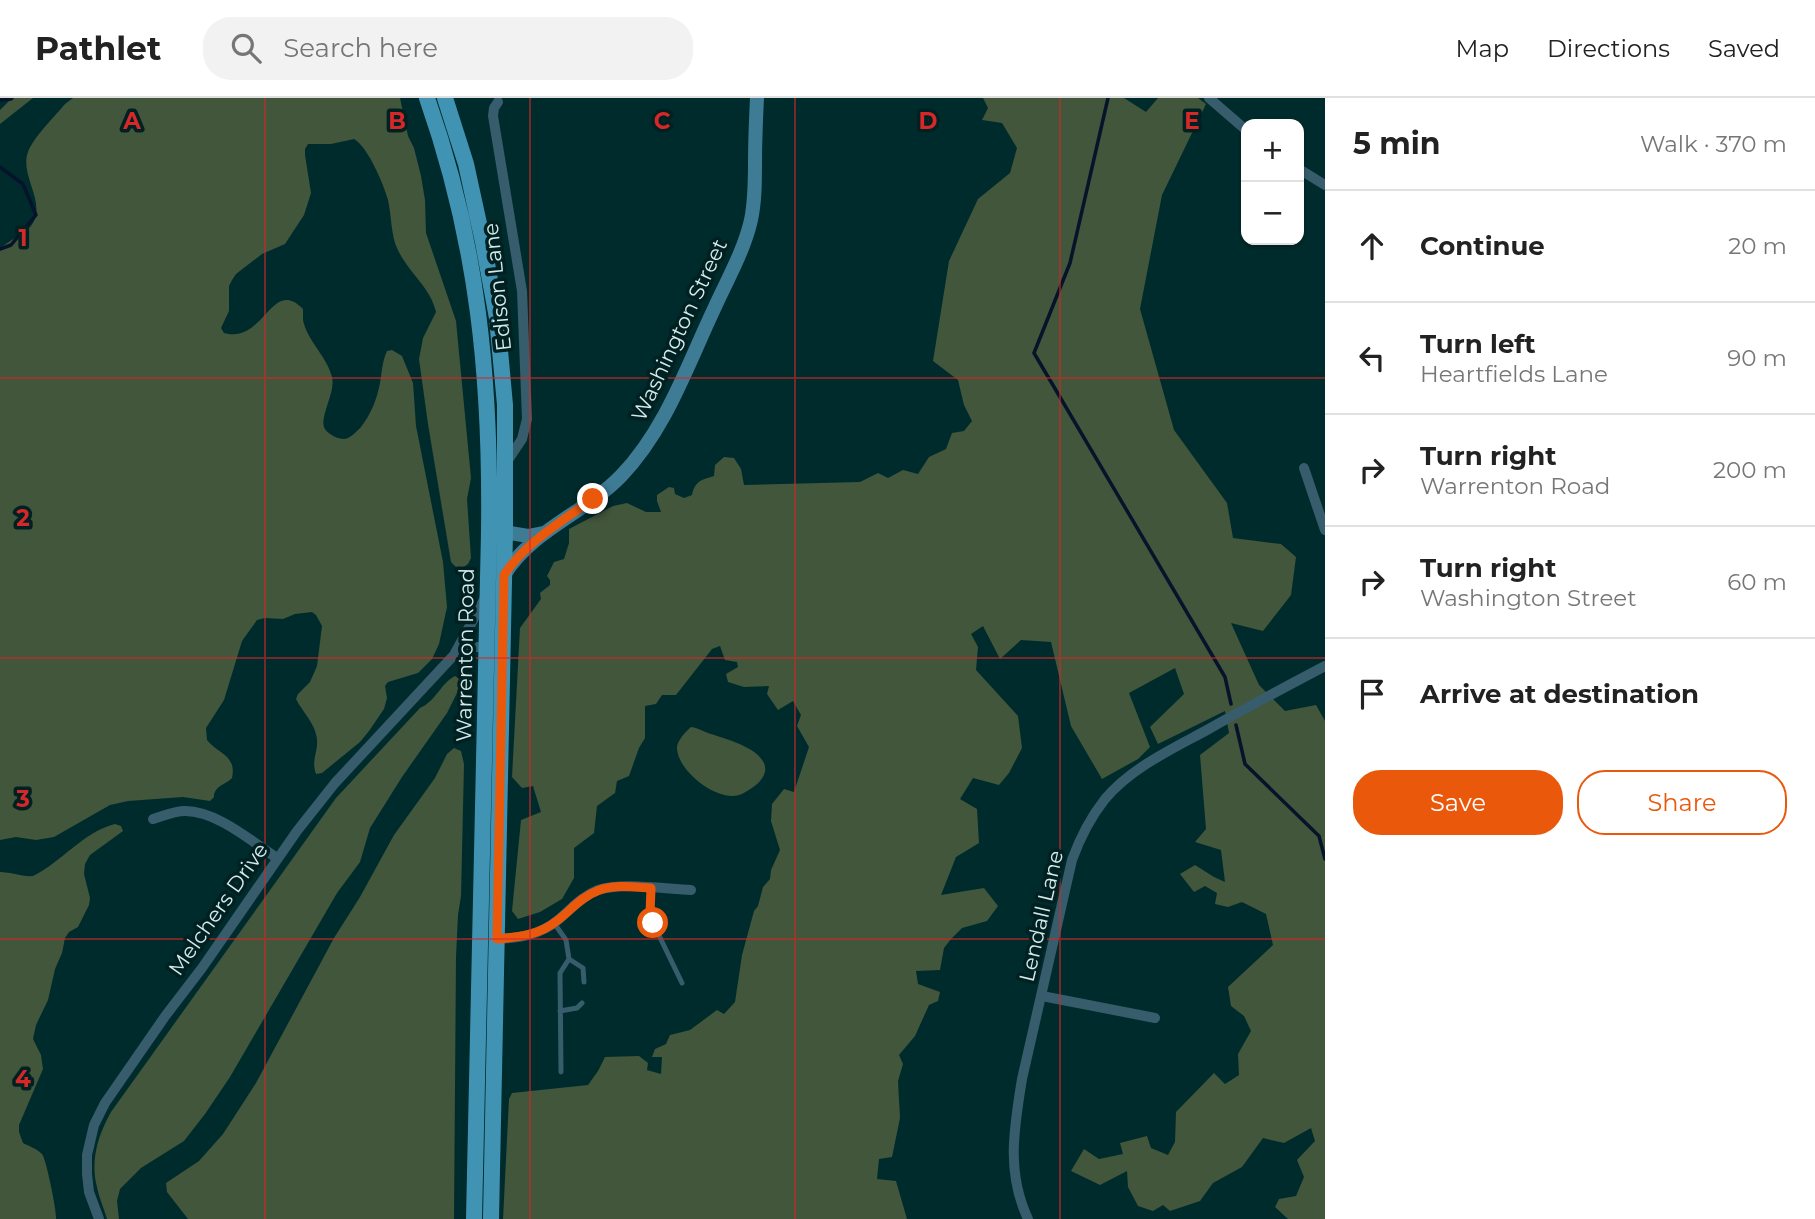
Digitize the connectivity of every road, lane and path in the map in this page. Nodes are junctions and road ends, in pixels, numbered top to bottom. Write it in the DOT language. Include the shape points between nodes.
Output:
graph roads {
  1 [pos="427,98"];
  2 [pos="445,98"];
  3 [pos="757,98"];
  4 [pos="1209,98"];
  5 [pos="498,102"];
  6 [pos="1241,126"];
  7 [pos="1304,172"];
  8 [pos="1325,186"];
  9 [pos="505,464"];
  10 [pos="1304,468"];
  11 [pos="1325,530"];
  12 [pos="505,532"];
  13 [pos="545,533"];
  14 [pos="504,575"];
  15 [pos="488,592"];
  16 [pos="486,647"];
  17 [pos="454,655"];
  18 [pos="1325,666"];
  19 [pos="153,819"];
  20 [pos="277,858"];
  21 [pos="651,888"];
  22 [pos="691,890"];
  23 [pos="554,923"];
  24 [pos="497,939"];
  25 [pos="569,959"];
  26 [pos="584,982"];
  27 [pos="682,983"];
  28 [pos="1042,996"];
  29 [pos="582,1003"];
  30 [pos="560,1011"];
  31 [pos="1155,1018"];
  32 [pos="561,1072"];
  33 [pos="99,1219"];
  34 [pos="474,1219"];
  35 [pos="491,1219"];
  36 [pos="1028,1219"];
  1 -- 15 [label="main road, Warrenton Road" via="460,209 481,328 489,441"];
  2 -- 9 [label="main road, Warrenton Road" via="471,187 497,318"];
  3 -- 13 [label="street, Washington Street" via="754,201 746,239 662,420 619,478"];
  4 -- 6 [label="street"];
  5 -- 9 [label="street, Edison Lane" via="493,116 522,291 527,419 522,439"];
  7 -- 8 [label="street"];
  9 -- 12 [label="main road, Warrenton Road"];
  10 -- 11 [label="street"];
  12 -- 13 [label="street"];
  12 -- 14 [label="main road, Warrenton Road"];
  13 -- 14 [label="street, Washington Street" via="516,557"];
  14 -- 24 [label="main road, Warrenton Road"];
  15 -- 16 [label="main road, Warrenton Road"];
  15 -- 17 [label="street, Melchers Drive"];
  16 -- 17 [label="street" via="470,647"];
  16 -- 34 [label="main road, Warrenton Road"];
  17 -- 20 [label="street, Melchers Drive" via="335,783"];
  18 -- 28 [label="street, Lendall Lane" via="1164,753 1106,798 1086,827 1072,860"];
  19 -- 20 [label="street" via="181,811 212,817"];
  20 -- 33 [label="street, Melchers Drive" via="105,1103 89,1140 87,1165 89,1192"];
  21 -- 22 [label="street"];
  21 -- 23 [label="street" via="597,890"];
  21 -- 27 [label="lane" via="650,914"];
  23 -- 24 [label="street" via="536,933"];
  23 -- 25 [label="lane" via="566,940"];
  24 -- 35 [label="main road, Warrenton Road"];
  25 -- 26 [label="lane" via="583,968"];
  25 -- 30 [label="lane" via="560,973"];
  28 -- 31 [label="street"];
  28 -- 36 [label="street, Lendall Lane" via="1022,1079 1013,1149 1017,1190"];
  29 -- 30 [label="lane" via="577,1009"];
  30 -- 32 [label="lane"];
}
